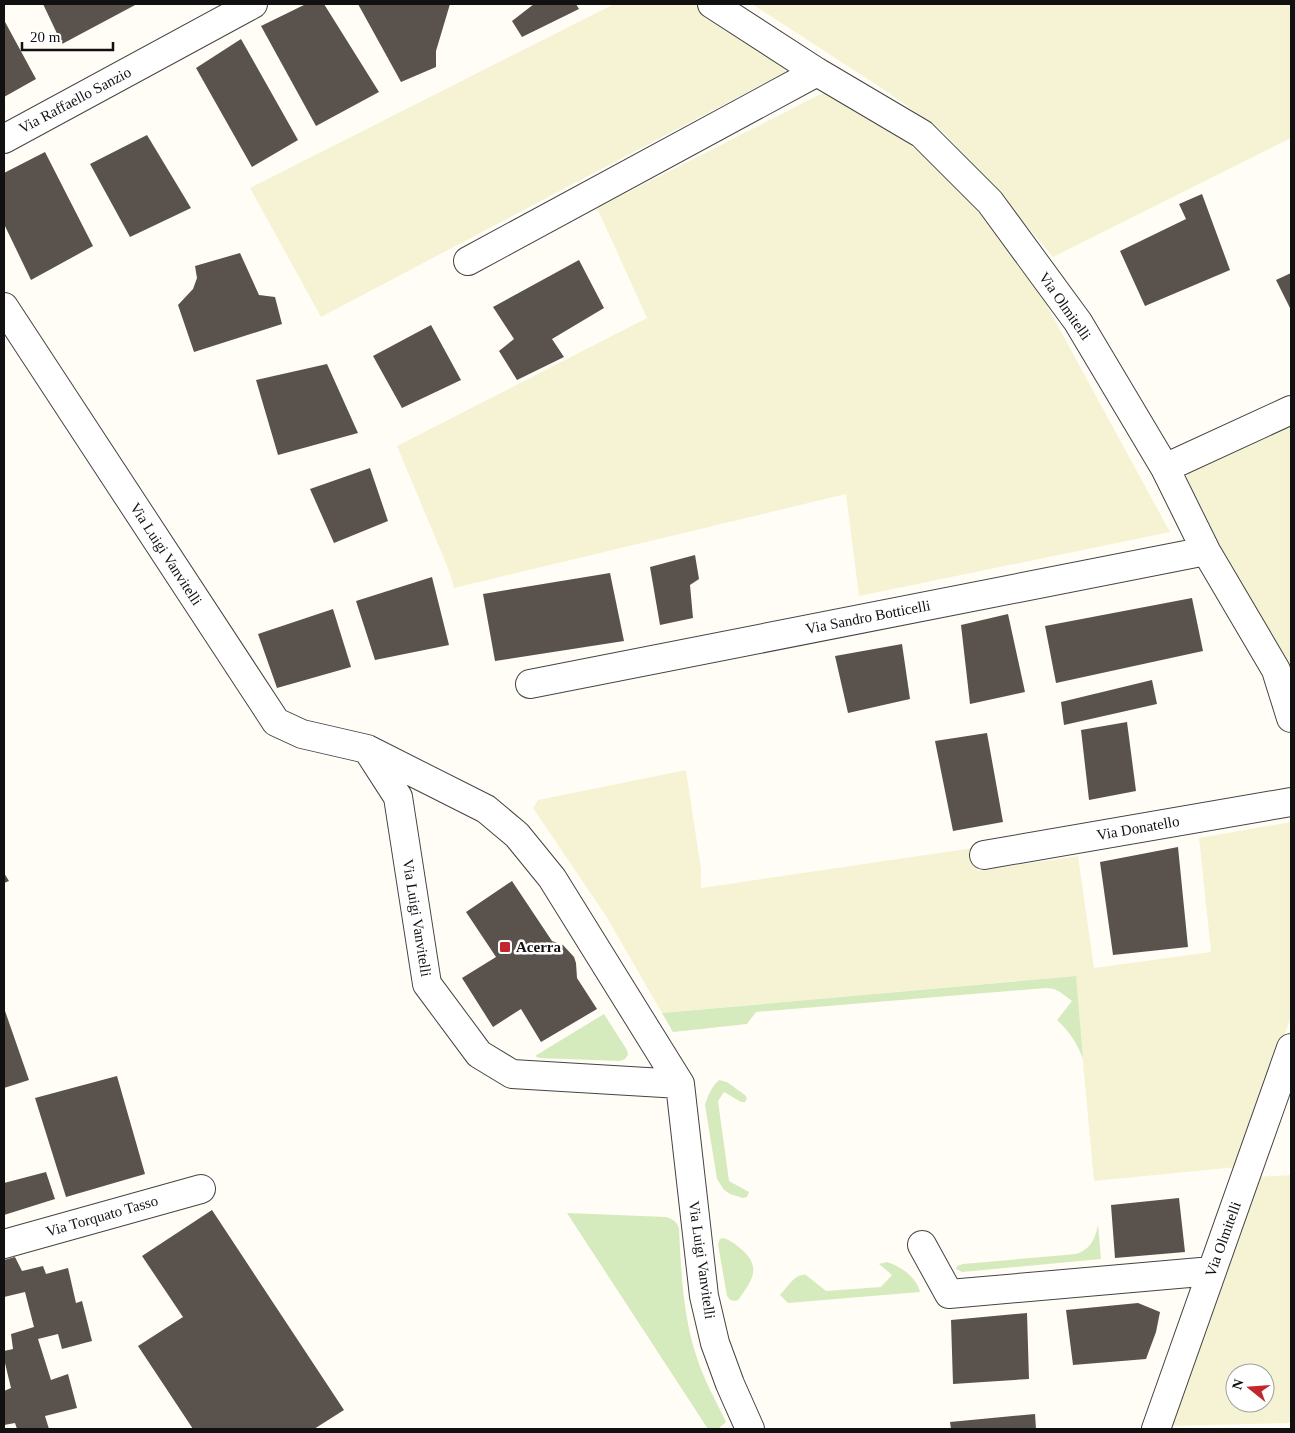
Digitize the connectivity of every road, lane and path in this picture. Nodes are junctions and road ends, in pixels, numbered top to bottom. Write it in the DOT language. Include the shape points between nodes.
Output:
graph roads {
  1 [pos="253,4"];
  2 [pos="712,4"];
  3 [pos="816,72"];
  4 [pos="4,139"];
  5 [pos="468,261"];
  6 [pos="4,307"];
  7 [pos="1291,410"];
  8 [pos="1165,468"];
  9 [pos="1206,552"];
  10 [pos="530,684"];
  11 [pos="1291,718"];
  12 [pos="367,749"];
  13 [pos="1291,802"];
  14 [pos="984,855"];
  15 [pos="1291,1048"];
  16 [pos="680,1084"];
  17 [pos="201,1189"];
  18 [pos="4,1244"];
  19 [pos="922,1245"];
  20 [pos="1212,1272"];
  21 [pos="750,1429"];
  22 [pos="1156,1429"];
  1 -- 4 [label="street, Via Raffaello Sanzio"];
  2 -- 3 [label="street, Via Olmitelli"];
  3 -- 5 [label="street"];
  3 -- 8 [label="street, Via Olmitelli" via="922,134 990,202 1078,322"];
  6 -- 12 [label="street, Via Luigi Vanvitelli" via="276,722 302,734"];
  7 -- 8 [label="street"];
  8 -- 9 [label="street, Via Olmitelli"];
  9 -- 10 [label="street, Via Sandro Botticelli"];
  9 -- 11 [label="street, Via Olmitelli" via="1276,670"];
  12 -- 16 [label="street, Via Luigi Vanvitelli" via="486,809 517,835 552,878"];
  12 -- 16 [label="street, Via Luigi Vanvitelli" via="398,797 427,984 479,1054 512,1074"];
  13 -- 14 [label="street, Via Donatello"];
  15 -- 20 [label="street, Via Olmitelli"];
  16 -- 21 [label="street, Via Luigi Vanvitelli" via="704,1296 715,1343"];
  17 -- 18 [label="street, Via Torquato Tasso"];
  19 -- 20 [label="street" via="948,1294"];
  20 -- 22 [label="street, Via Olmitelli"];
}
